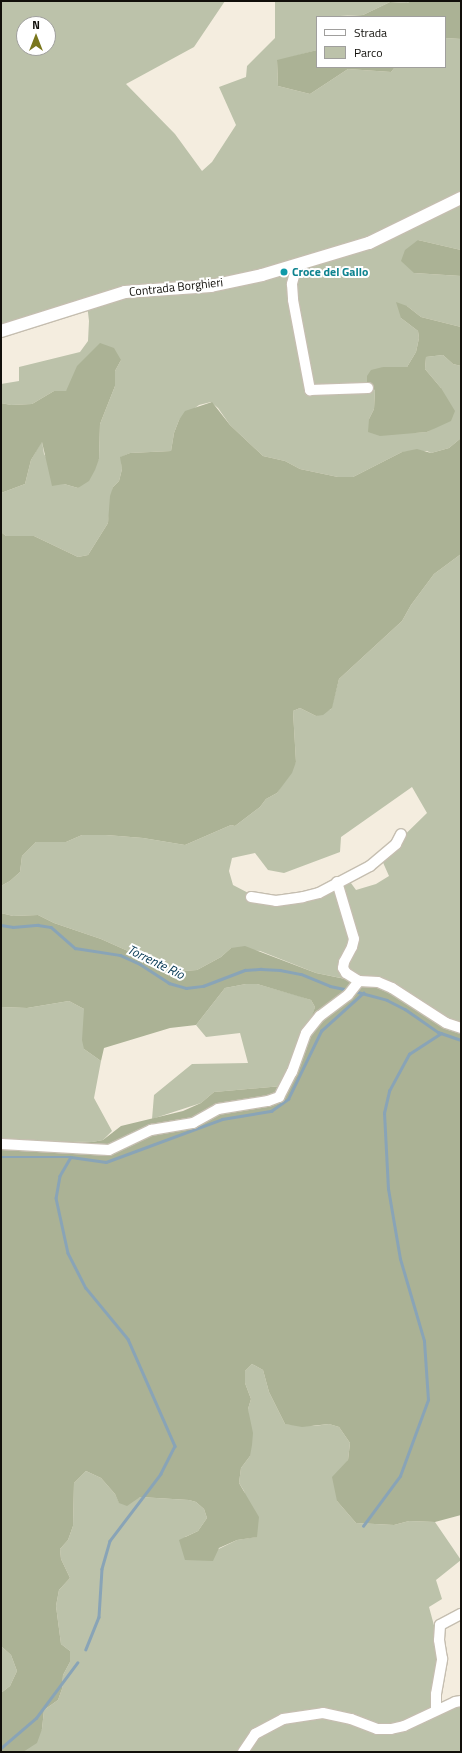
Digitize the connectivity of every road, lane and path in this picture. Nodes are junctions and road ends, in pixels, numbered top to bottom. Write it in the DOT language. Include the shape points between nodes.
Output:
graph roads {
  1 [pos="461,198"];
  2 [pos="297,264"];
  3 [pos="1,331"];
  4 [pos="368,388"];
  5 [pos="401,834"];
  6 [pos="337,882"];
  7 [pos="251,898"];
  8 [pos="357,984"];
  9 [pos="461,1028"];
  10 [pos="1,1144"];
  11 [pos="461,1614"];
  12 [pos="461,1701"];
  13 [pos="436,1710"];
  14 [pos="243,1752"];
  1 -- 2 [label="street, Contrada Borghieri" via="369,244"];
  2 -- 3 [label="street, Contrada Borghieri" via="212,286 125,292"];
  2 -- 4 [label="street" via="292,284 292,300 310,390"];
  5 -- 6 [label="street" via="396,844 370,866"];
  6 -- 7 [label="street" via="319,893 303,898 276,901"];
  6 -- 8 [label="street" via="354,939 343,968"];
  8 -- 9 [label="street" via="378,982 392,988 446,1023"];
  8 -- 10 [label="street" via="348,995 320,1016 306,1034 292,1072 279,1097 218,1109 193,1123 151,1130 109,1150"];
  11 -- 13 [label="street" via="440,1625 442,1659"];
  12 -- 13 [label="street"];
  13 -- 14 [label="street" via="404,1726 391,1729 377,1729 351,1719 323,1713 283,1719 255,1734"];
}
